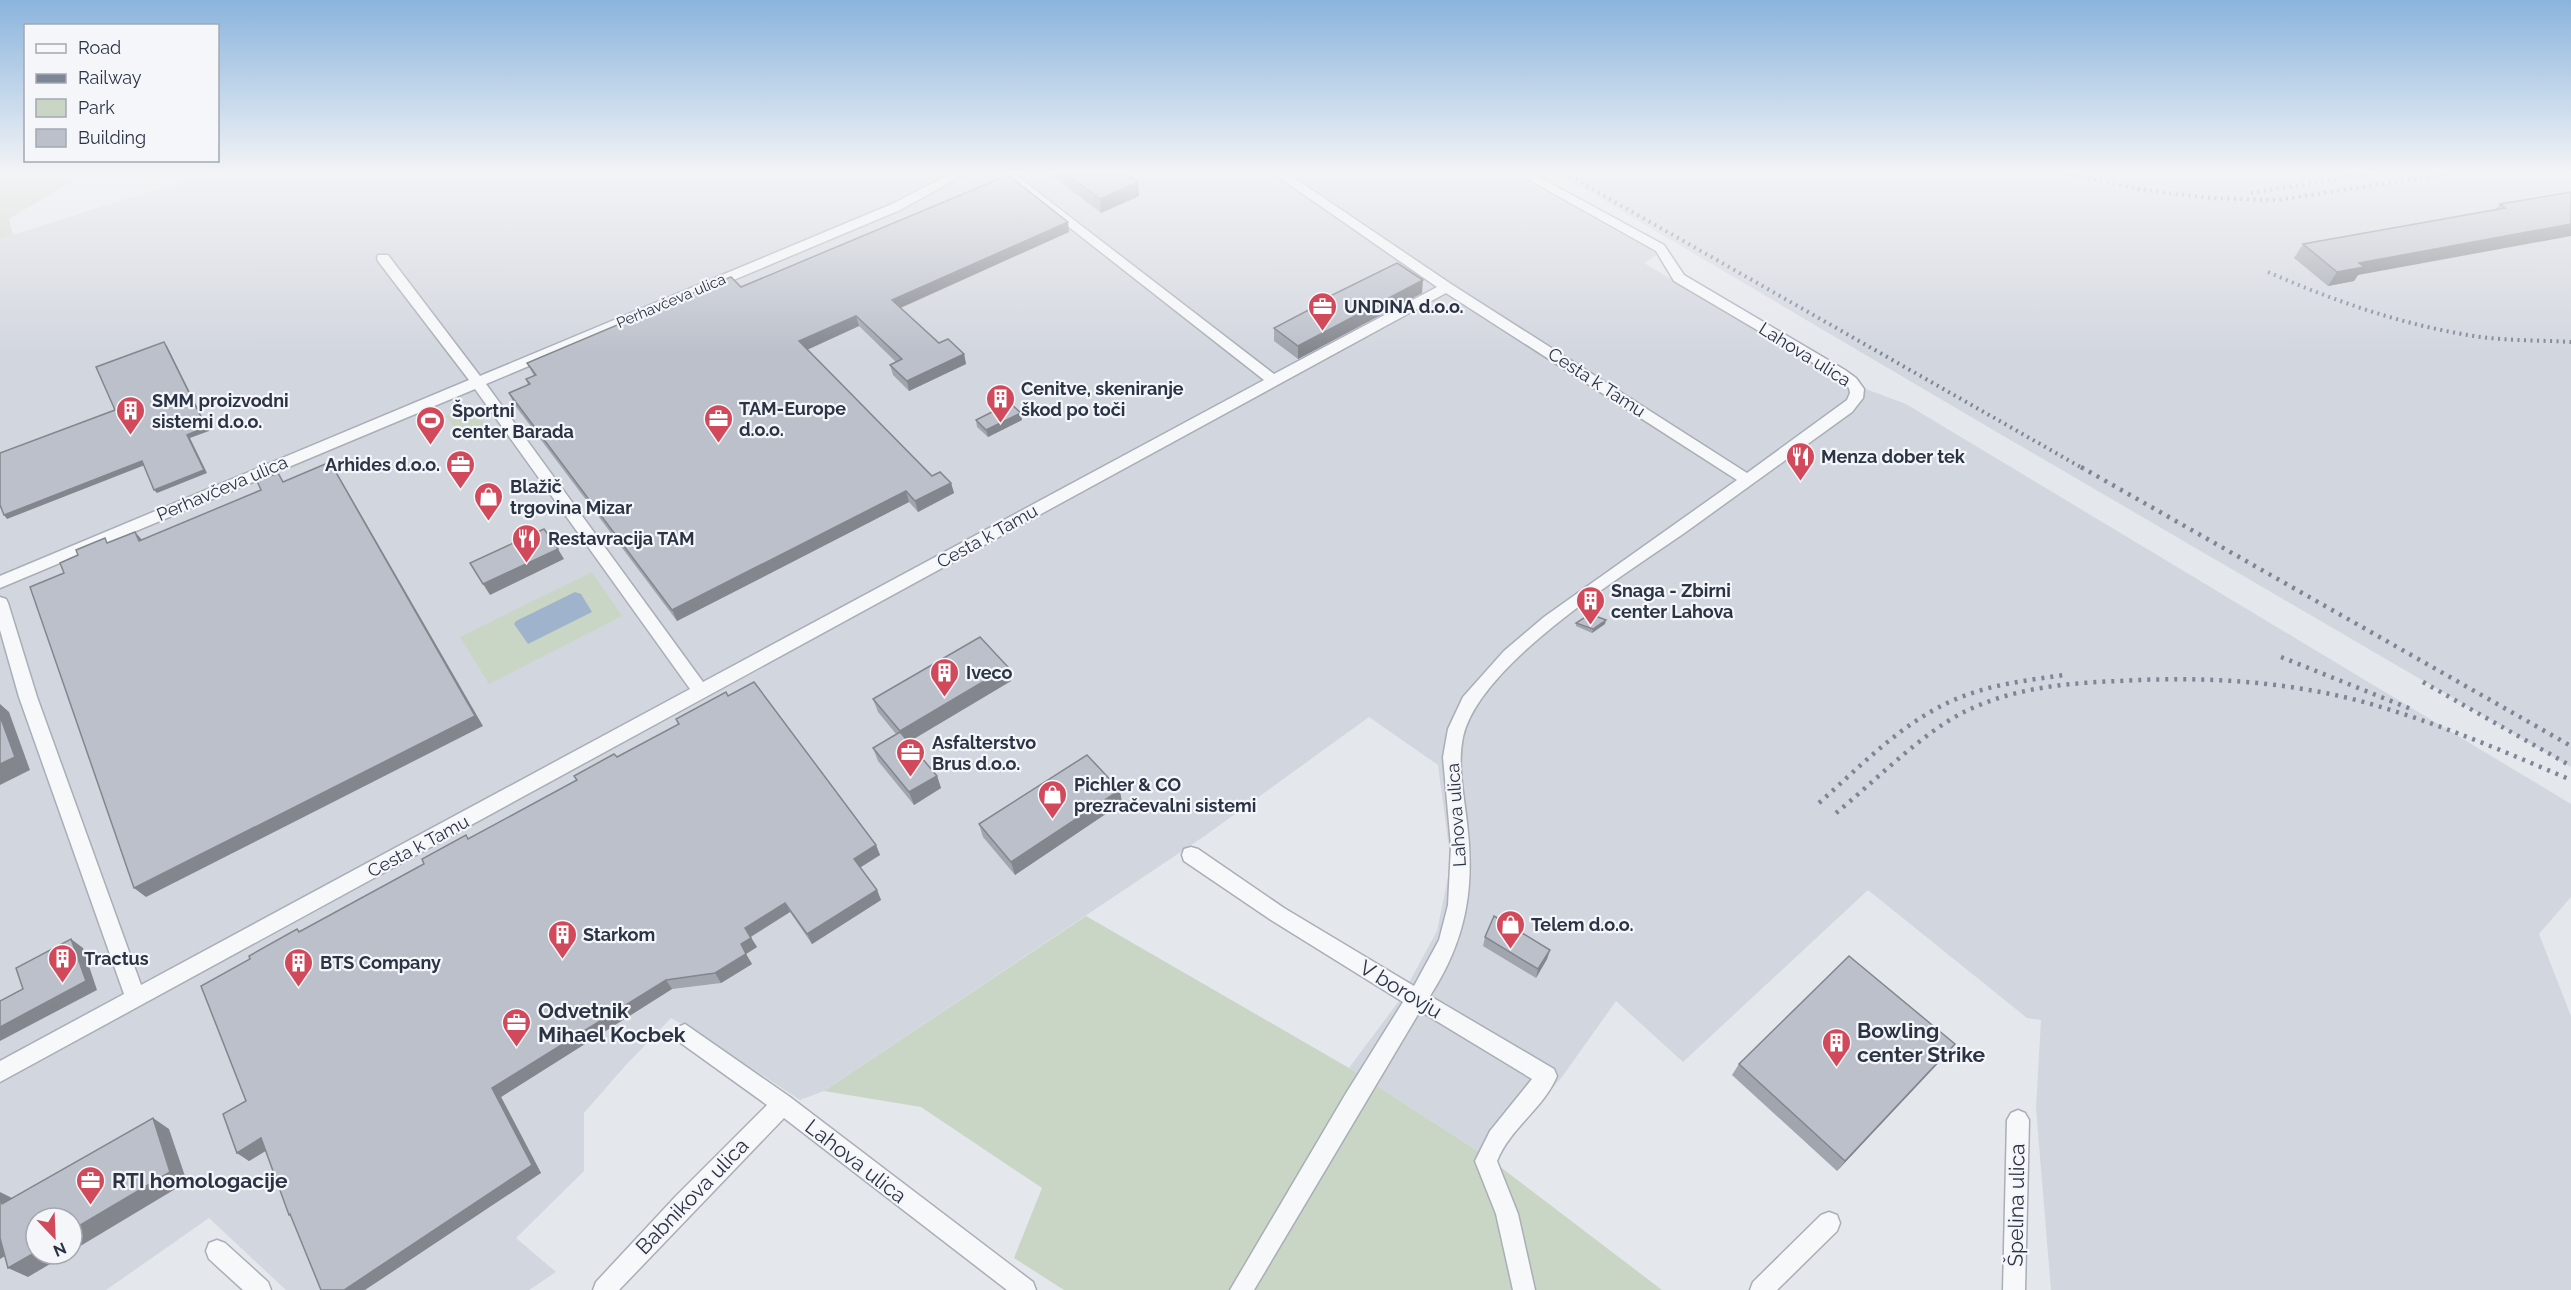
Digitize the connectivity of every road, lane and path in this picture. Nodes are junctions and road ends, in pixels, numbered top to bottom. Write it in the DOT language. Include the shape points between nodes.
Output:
graph roads {
  1 [pos="833,233"];
  2 [pos="1084,233"];
  3 [pos="1366,233"];
  4 [pos="1633,233"];
  5 [pos="383,258"];
  6 [pos="1446,286"];
  7 [pos="477,381"];
  8 [pos="1274,381"];
  9 [pos="1748,480"];
  10 [pos="0,582"];
  11 [pos="0,603"];
  12 [pos="700,691"];
  13 [pos="1191,855"];
  14 [pos="136,999"];
  15 [pos="1416,1000"];
  16 [pos="685,1034"];
  17 [pos="0,1072"];
  18 [pos="783,1104"];
  19 [pos="2018,1120"];
  20 [pos="1829,1223"];
  21 [pos="217,1251"];
  22 [pos="260,1290"];
  23 [pos="604,1290"];
  24 [pos="1025,1290"];
  25 [pos="1241,1290"];
  26 [pos="1524,1290"];
  27 [pos="1761,1290"];
  28 [pos="2014,1290"];
  1 -- 7 [label="street, Perhavčeva ulica"];
  2 -- 8 [label="street"];
  3 -- 6 [label="street, Cesta k Tamu"];
  4 -- 9 [label="street, Lahova ulica" via="1660,248 1674,272 1686,282 1857,386 1857,398 1847,409"];
  5 -- 7 [label="street"];
  6 -- 8 [label="street, Cesta k Tamu"];
  6 -- 9 [label="street, Cesta k Tamu"];
  7 -- 10 [label="street, Perhavčeva ulica"];
  7 -- 12 [label="street"];
  8 -- 12 [label="street, Cesta k Tamu"];
  9 -- 15 [label="street, Lahova ulica" via="1593,590 1515,651 1473,696 1461,718 1452,752 1462,861 1454,925"];
  11 -- 14 [label="street" via="28,697"];
  12 -- 14 [label="street, Cesta k Tamu"];
  13 -- 15 [label="street, V borovju"];
  14 -- 17 [label="street, Cesta k Tamu"];
  15 -- 25 [label="street, Lahova ulica"];
  15 -- 26 [label="street, V borovju" via="1547,1076 1497,1138 1486,1161 1507,1214"];
  16 -- 18 [label="street, Lahova ulica"];
  18 -- 23 [label="street, Babnikova ulica"];
  18 -- 24 [label="street, Lahova ulica"];
  19 -- 28 [label="street, Špelina ulica"];
  20 -- 27 [label="street"];
  21 -- 22 [label="street"];
}
